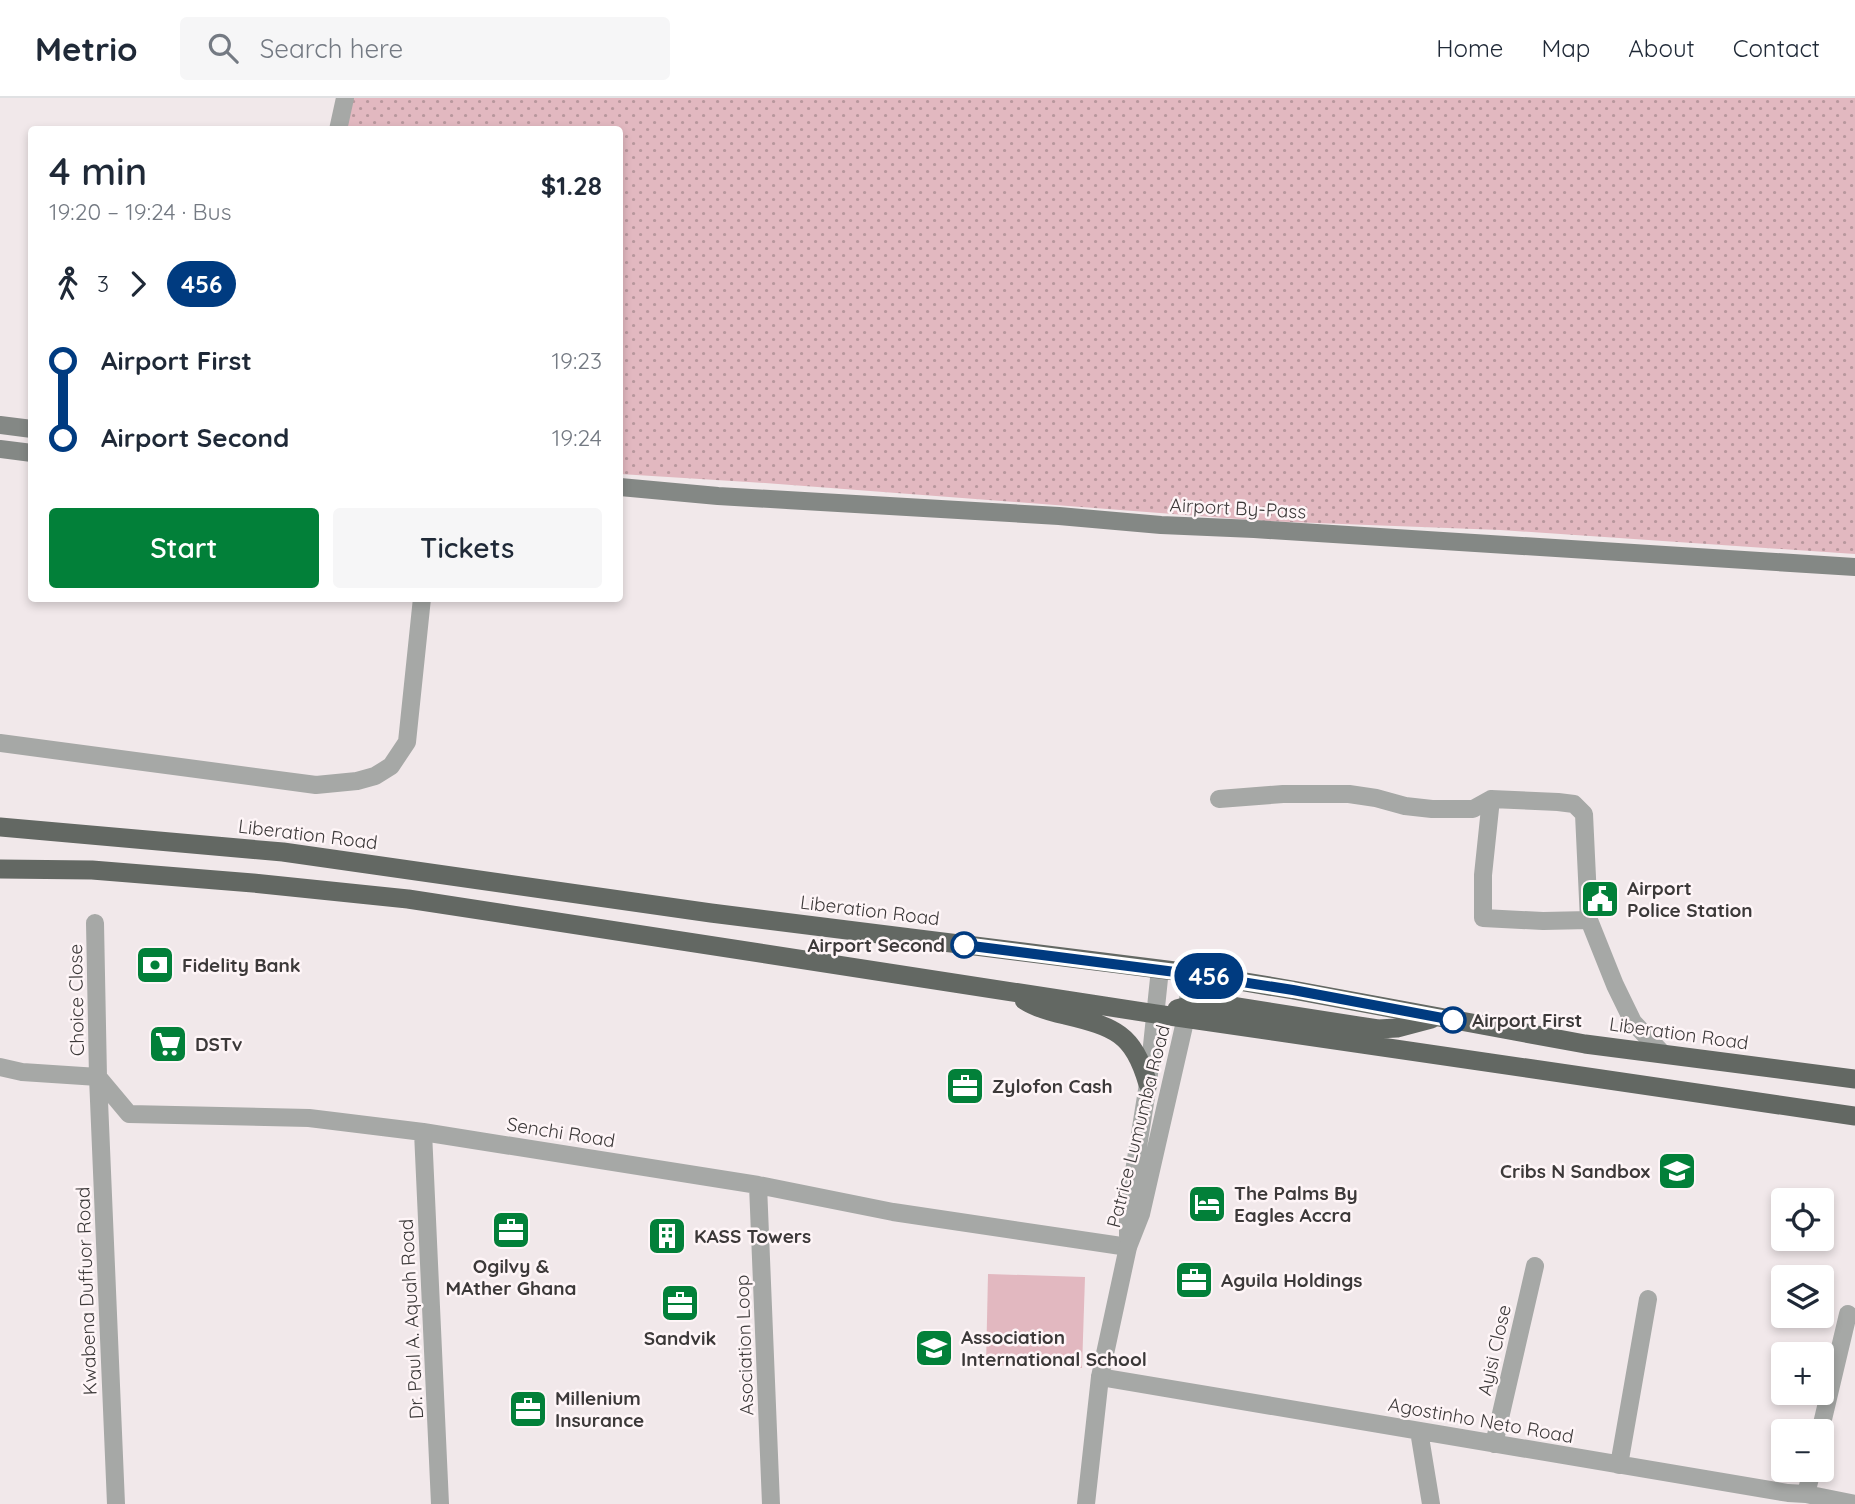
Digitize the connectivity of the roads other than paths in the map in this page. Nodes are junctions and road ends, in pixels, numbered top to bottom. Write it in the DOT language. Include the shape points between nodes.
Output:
graph roads {
  1 [pos="345,98"];
  2 [pos="339,126"];
  3 [pos="0,425"];
  4 [pos="28,428"];
  5 [pos="0,449"];
  6 [pos="28,452"];
  7 [pos="623,487"];
  8 [pos="1855,567"];
  9 [pos="422,602"];
  10 [pos="0,743"];
  11 [pos="1219,799"];
  12 [pos="1492,799"];
  13 [pos="0,827"];
  14 [pos="0,869"];
  15 [pos="1589,920"];
  16 [pos="96,923"];
  17 [pos="1160,970"];
  18 [pos="1191,974"];
  19 [pos="1011,992"];
  20 [pos="1187,1012"];
  21 [pos="1156,1014"];
  22 [pos="1439,1017"];
  23 [pos="1663,1054"];
  24 [pos="0,1067"];
  25 [pos="98,1077"];
  26 [pos="1855,1079"];
  27 [pos="1148,1084"];
  28 [pos="1855,1116"];
  29 [pos="423,1132"];
  30 [pos="758,1185"];
  31 [pos="1128,1247"];
  32 [pos="1535,1266"];
  33 [pos="1648,1299"];
  34 [pos="1847,1314"];
  35 [pos="1100,1377"];
  36 [pos="1824,1419"];
  37 [pos="1419,1431"];
  38 [pos="1494,1444"];
  39 [pos="1619,1465"];
  40 [pos="1804,1482"];
  41 [pos="1795,1497"];
  42 [pos="116,1504"];
  43 [pos="440,1504"];
  44 [pos="771,1504"];
  45 [pos="1086,1504"];
  46 [pos="1431,1504"];
  47 [pos="1855,1504"];
  1 -- 2 [label="street"];
  3 -- 4 [label="main road"];
  5 -- 6 [label="main road"];
  7 -- 8 [label="main road, Airport By-Pass"];
  9 -- 10 [label="street" via="407,742 391,766 375,776 316,785"];
  11 -- 12 [label="street" via="1349,794 1432,809 1473,808"];
  12 -- 15 [label="street" via="1574,804 1584,814"];
  12 -- 15 [label="street" via="1483,918"];
  13 -- 17 [label="highway, Liberation Road" via="283,852"];
  14 -- 19 [label="highway" via="92,870 408,899"];
  15 -- 23 [label="street" via="1633,1022"];
  16 -- 25 [label="street, Choice Close"];
  17 -- 18 [label="highway, Liberation Road"];
  17 -- 21 [label="street, Patrice Lumumba Road"];
  18 -- 20 [label="street, Patrice Lumumba Road"];
  18 -- 22 [label="highway, Liberation Road"];
  19 -- 21 [label="highway"];
  19 -- 27 [label="highway" via="1047,1011 1113,1031 1135,1050"];
  20 -- 21 [label="highway"];
  20 -- 22 [label="highway" via="1231,1006 1378,1029"];
  20 -- 28 [label="highway"];
  20 -- 31 [label="street, Patrice Lumumba Road" via="1141,1214"];
  21 -- 27 [label="street, Patrice Lumumba Road"];
  22 -- 23 [label="highway, Liberation Road"];
  23 -- 26 [label="highway, Liberation Road"];
  24 -- 25 [label="street"];
  25 -- 29 [label="street, Senchi Road" via="130,1114 310,1118"];
  25 -- 42 [label="street, Kwabena Duffuor Road"];
  27 -- 31 [label="street, Patrice Lumumba Road" via="1128,1209"];
  29 -- 30 [label="street, Senchi Road"];
  29 -- 43 [label="street, Dr. Paul A. Aquah Road"];
  30 -- 31 [label="street, Senchi Road" via="893,1212"];
  30 -- 44 [label="street, Asociation Loop"];
  31 -- 35 [label="street, Patrice Lumumba Road"];
  32 -- 38 [label="street, Ayisi Close"];
  33 -- 39 [label="street"];
  34 -- 36 [label="street"];
  35 -- 37 [label="street, Agostinho Neto Road"];
  35 -- 45 [label="street, Patrice Lumumba Road"];
  37 -- 38 [label="street, Agostinho Neto Road"];
  37 -- 46 [label="street"];
  38 -- 39 [label="street, Agostinho Neto Road"];
  39 -- 41 [label="street, Agostinho Neto Road"];
  40 -- 41 [label="street"];
  41 -- 47 [label="street, Agostinho Neto Road"];
}
